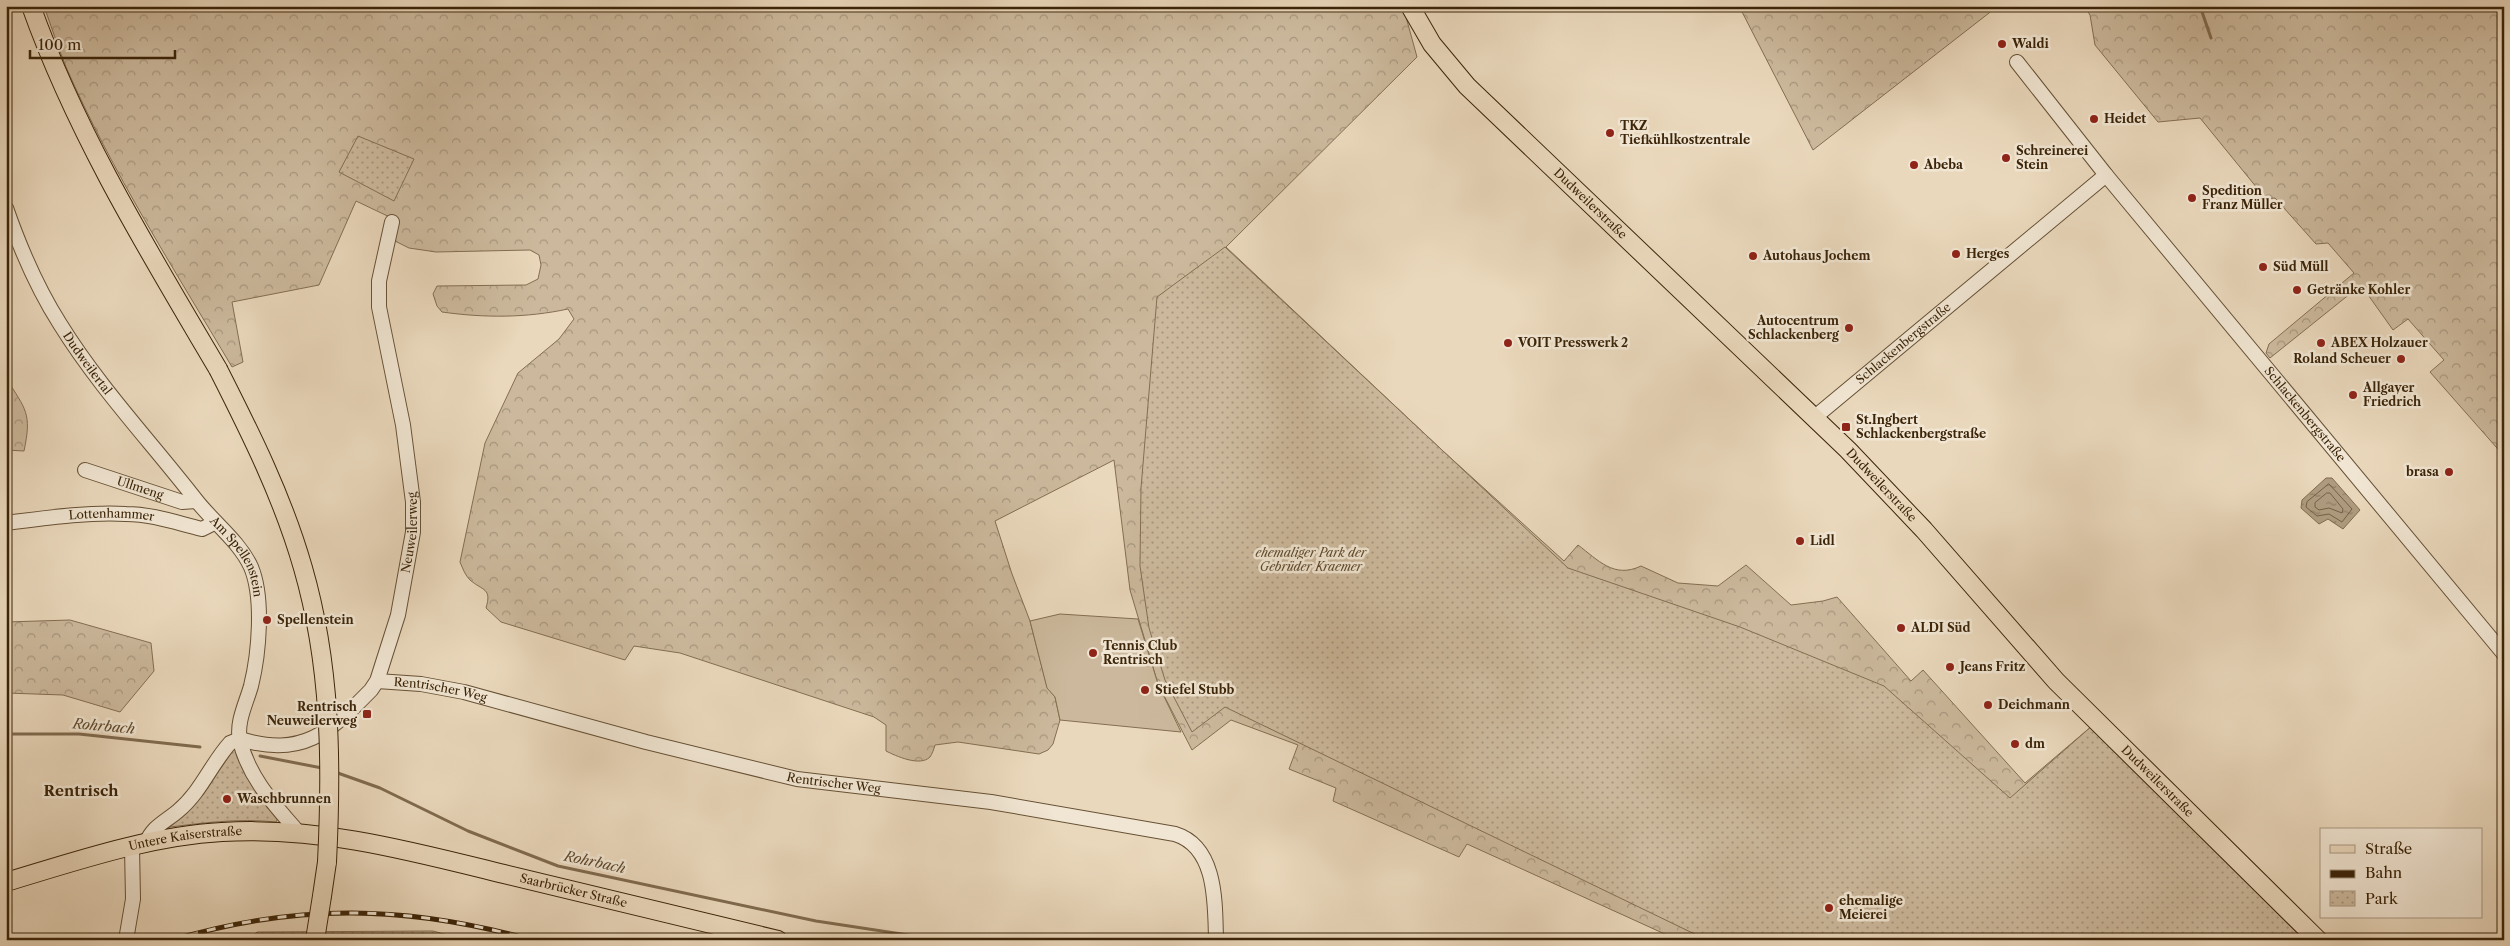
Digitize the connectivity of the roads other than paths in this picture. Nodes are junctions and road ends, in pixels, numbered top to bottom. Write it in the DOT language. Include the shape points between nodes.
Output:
graph roads {
  1 [pos="31,6"];
  2 [pos="1410,6"];
  3 [pos="2017,62"];
  4 [pos="2106,175"];
  5 [pos="6,208"];
  6 [pos="392,222"];
  7 [pos="1815,417"];
  8 [pos="85,470"];
  9 [pos="196,501"];
  10 [pos="214,522"];
  11 [pos="6,523"];
  12 [pos="2504,654"];
  13 [pos="377,681"];
  14 [pos="240,739"];
  15 [pos="298,832"];
  16 [pos="369,842"];
  17 [pos="139,845"];
  18 [pos="6,882"];
  19 [pos="126,940"];
  20 [pos="315,940"];
  21 [pos="778,940"];
  22 [pos="1216,940"];
  23 [pos="2318,940"];
  1 -- 20 [label="main road, bridge" via="103,167 218,370 259,452 288,521 313,610 324,673 329,734 331,791 327,862"];
  2 -- 7 [label="main road, Dudweilerstraße" via="1432,44 1474,93"];
  3 -- 4 [label="street, Schlackenbergstraße"];
  4 -- 7 [label="street, Schlackenbergstraße"];
  4 -- 12 [label="street, Schlackenbergstraße"];
  5 -- 9 [label="street, Dudweilertal" via="32,273 59,323 99,380"];
  6 -- 13 [label="street, Neuweilerweg" via="380,274 379,307 403,425 414,518 398,615"];
  7 -- 23 [label="main road, Dudweilerstraße" via="1885,487 2056,682"];
  8 -- 9 [label="street, Ullmeng" via="182,502"];
  9 -- 10 [label="street, Am Spellenstein"];
  10 -- 11 [label="street, Lottenhammer" via="202,529 151,516 89,514"];
  10 -- 14 [label="street, Am Spellenstein" via="243,554 255,577 257,589 256,664 242,715"];
  13 -- 14 [label="street, Neuweilerweg" via="341,718 302,744 276,746"];
  13 -- 22 [label="street, Rentrischer Weg" via="421,684 464,692 797,779 991,802 1188,838 1205,861 1212,887"];
  14 -- 15 [label="street, Am Spellenstein" via="252,772 266,796"];
  14 -- 17 [label="street" via="223,750 193,796 155,827"];
  15 -- 16 [label="main road, Untere Kaiserstraße"];
  15 -- 17 [label="main road, Untere Kaiserstraße" via="223,832"];
  16 -- 21 [label="main road, Saarbrücker Straße"];
  17 -- 18 [label="main road, Untere Kaiserstraße"];
  17 -- 19 [label="street"];
}
